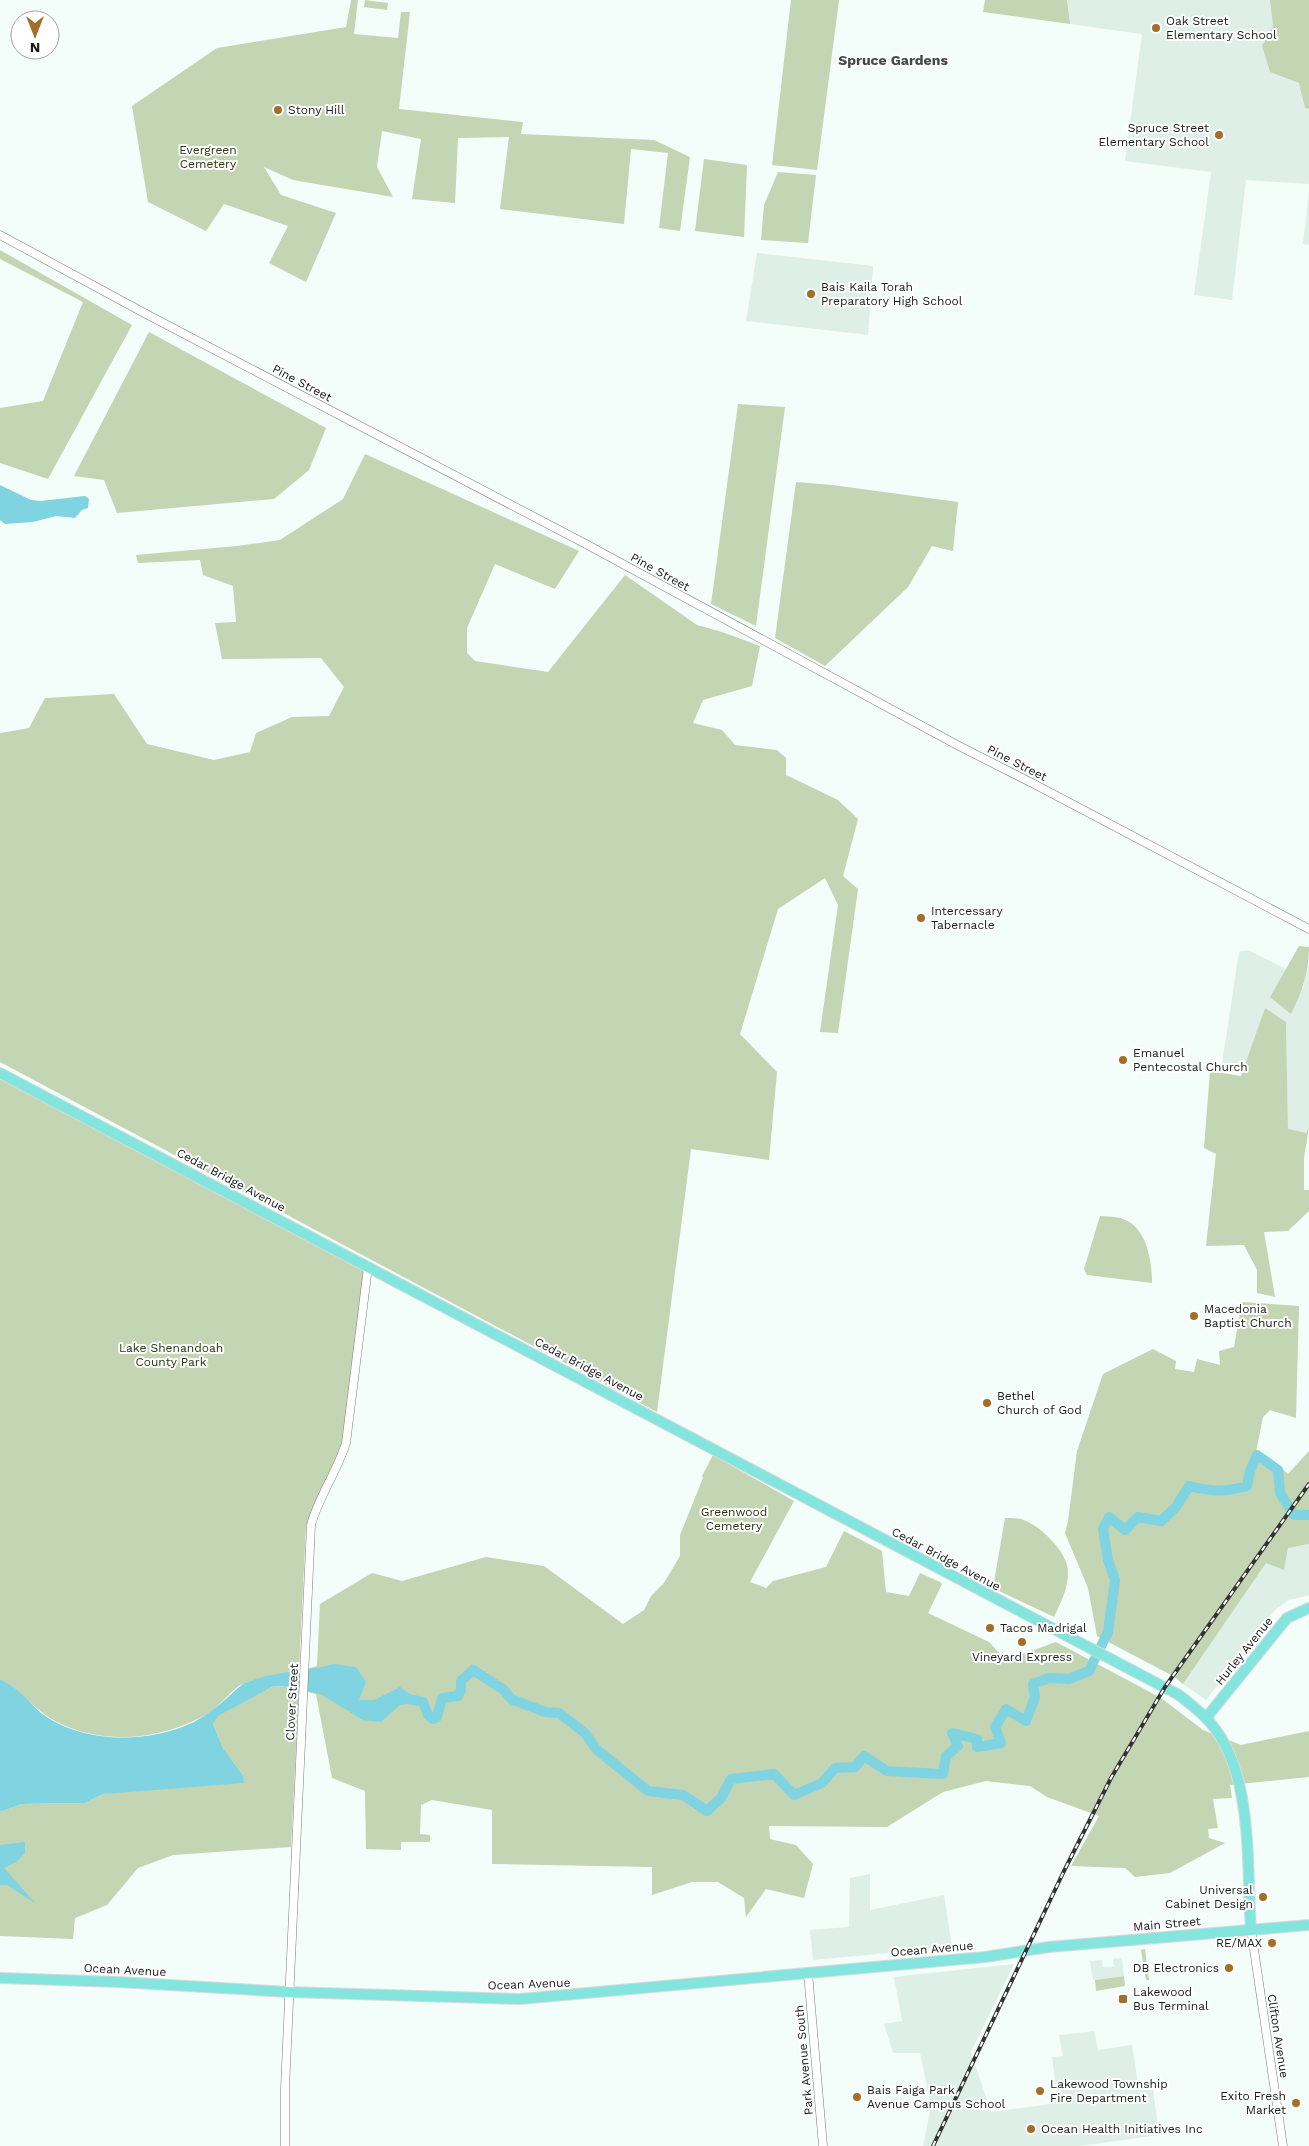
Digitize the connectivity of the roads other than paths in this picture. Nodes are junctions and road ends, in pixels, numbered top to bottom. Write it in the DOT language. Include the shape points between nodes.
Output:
graph roads {
  1 [pos="0,235"];
  2 [pos="1309,930"];
  3 [pos="0,1074"];
  4 [pos="368,1267"];
  5 [pos="1309,1608"];
  6 [pos="1206,1718"];
  7 [pos="1309,1925"];
  8 [pos="1252,1929"];
  9 [pos="1027,1950"];
  10 [pos="808,1973"];
  11 [pos="0,1978"];
  12 [pos="289,1992"];
  13 [pos="285,2146"];
  14 [pos="823,2146"];
  15 [pos="1283,2146"];
  1 -- 2 [label="street, Pine Street"];
  3 -- 4 [label="main road, Cedar Bridge Avenue"];
  4 -- 6 [label="main road, Cedar Bridge Avenue" via="1166,1687"];
  4 -- 12 [label="street, Clover Street" via="346,1443 319,1499 311,1525"];
  5 -- 6 [label="main road, Hurley Avenue" via="1287,1618"];
  6 -- 8 [label="main road, Cedar Bridge Avenue" via="1226,1748 1239,1783"];
  7 -- 8 [label="main road, Main Street"];
  8 -- 9 [label="main road, Main Street"];
  8 -- 15 [label="street, Clifton Avenue"];
  9 -- 10 [label="main road, Ocean Avenue" via="985,1957"];
  10 -- 12 [label="main road, Ocean Avenue" via="520,1999"];
  10 -- 14 [label="street, Park Avenue South"];
  11 -- 12 [label="main road, Ocean Avenue"];
  12 -- 13 [label="street, Clover Street"];
}
